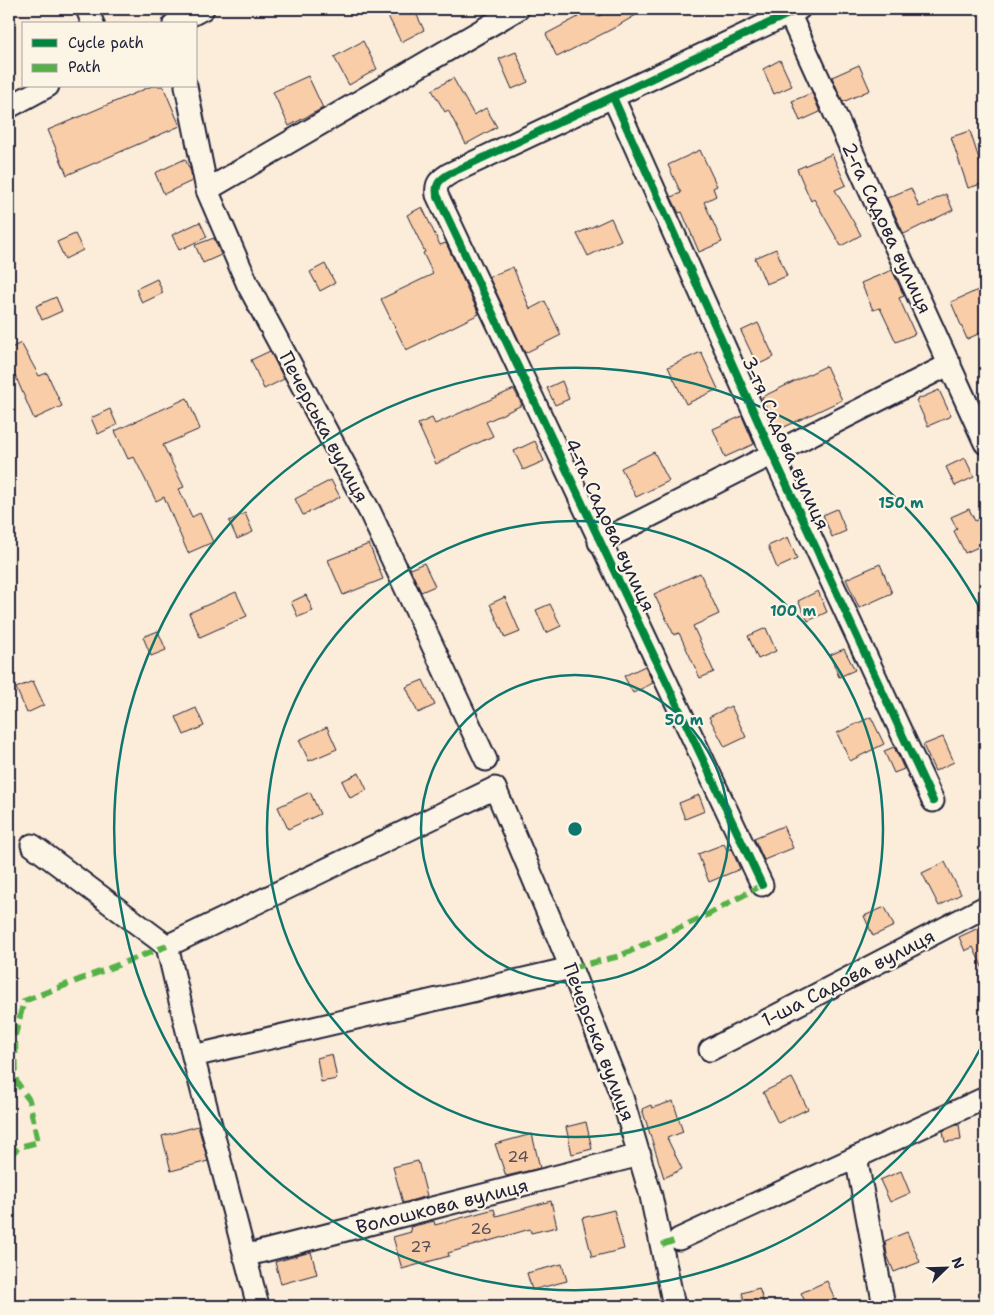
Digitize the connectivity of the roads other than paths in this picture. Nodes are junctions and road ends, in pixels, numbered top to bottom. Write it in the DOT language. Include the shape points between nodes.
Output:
graph roads {
  1 [pos="87,9"];
  2 [pos="203,9"];
  3 [pos="518,9"];
  4 [pos="794,11"];
  5 [pos="92,22"];
  6 [pos="178,22"];
  7 [pos="44,88"];
  8 [pos="186,88"];
  9 [pos="613,97"];
  10 [pos="9,106"];
  11 [pos="207,190"];
  12 [pos="950,364"];
  13 [pos="985,443"];
  14 [pos="772,453"];
  15 [pos="600,542"];
  16 [pos="486,760"];
  17 [pos="933,801"];
  18 [pos="32,845"];
  19 [pos="762,885"];
  20 [pos="985,907"];
  21 [pos="167,946"];
  22 [pos="571,968"];
  23 [pos="710,1050"];
  24 [pos="193,1056"];
  25 [pos="985,1098"];
  26 [pos="640,1155"];
  27 [pos="856,1157"];
  28 [pos="679,1239"];
  29 [pos="244,1256"];
  30 [pos="258,1306"];
  31 [pos="674,1306"];
  32 [pos="884,1306"];
  1 -- 5 [label="street"];
  2 -- 6 [label="street"];
  3 -- 11 [label="street"];
  4 -- 9 [label="street"];
  4 -- 12 [label="street, 2-га Садова вулиця"];
  7 -- 10 [label="street"];
  8 -- 11 [label="street, Печерська вулиця"];
  9 -- 14 [label="street, 3-тя Садова вулиця"];
  9 -- 15 [label="street, 4-та Садова вулиця" via="442,178 436,188"];
  11 -- 16 [label="street, Печерська вулиця" via="248,285 370,512"];
  12 -- 13 [label="street, 2-га Садова вулиця"];
  12 -- 14 [label="street"];
  14 -- 15 [label="street"];
  14 -- 17 [label="street, 3-тя Садова вулиця"];
  15 -- 19 [label="street, 4-та Садова вулиця"];
  18 -- 21 [label="street"];
  20 -- 23 [label="street, 1-ша Садова вулиця"];
  21 -- 22 [label="street, Печерська вулиця" via="495,788"];
  21 -- 24 [label="street"];
  22 -- 24 [label="street"];
  22 -- 26 [label="street, Печерська вулиця" via="622,1097"];
  24 -- 29 [label="street"];
  25 -- 27 [label="street"];
  26 -- 29 [label="street, Волошкова вулиця"];
  26 -- 31 [label="street, Печерська вулиця" via="652,1196"];
  27 -- 28 [label="street"];
  27 -- 32 [label="street"];
  29 -- 30 [label="street"];
}
